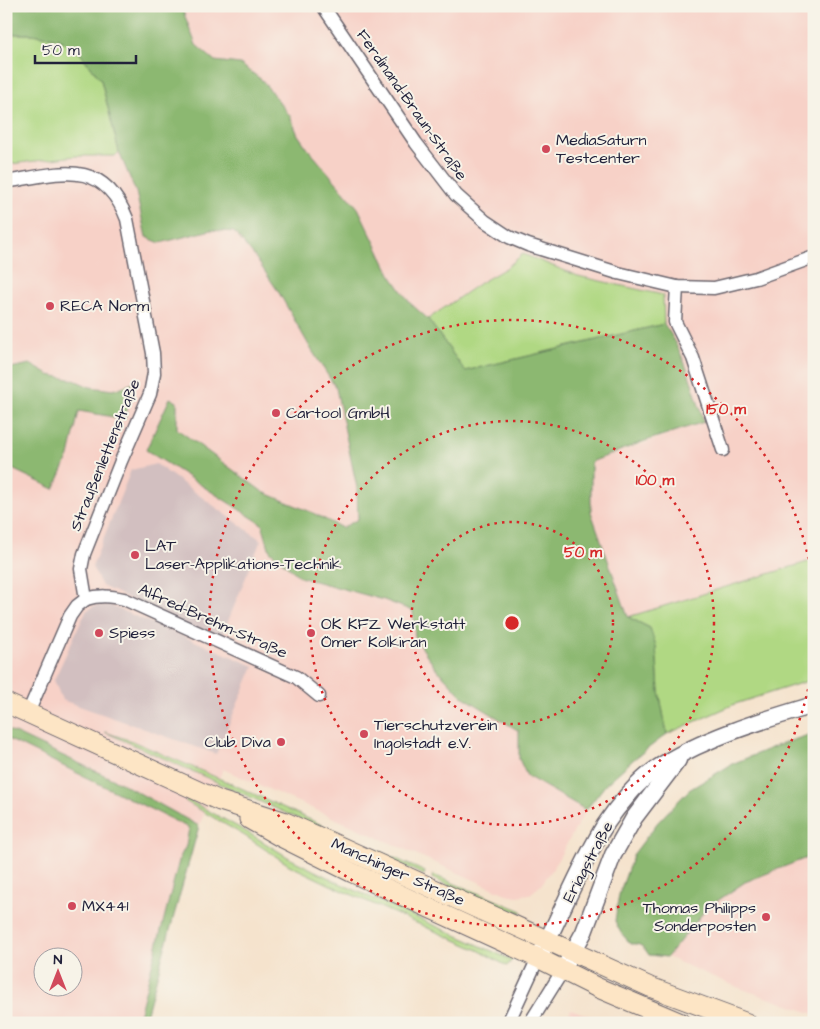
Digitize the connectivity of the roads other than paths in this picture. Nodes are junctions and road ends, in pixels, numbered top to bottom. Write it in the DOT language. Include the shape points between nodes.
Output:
graph roads {
  1 [pos="323,6"];
  2 [pos="6,182"];
  3 [pos="814,257"];
  4 [pos="677,287"];
  5 [pos="723,450"];
  6 [pos="86,599"];
  7 [pos="320,696"];
  8 [pos="6,703"];
  9 [pos="814,705"];
  10 [pos="28,713"];
  11 [pos="682,755"];
  12 [pos="220,801"];
  13 [pos="548,940"];
  14 [pos="574,952"];
  15 [pos="538,958"];
  16 [pos="563,970"];
  17 [pos="508,1023"];
  18 [pos="530,1023"];
  19 [pos="682,1023"];
  20 [pos="747,1023"];
  1 -- 4 [label="street, Ferdinand-Braun-Straße" via="428,160 456,195 485,221 528,245 618,273"];
  2 -- 6 [label="street, Straußenlettenstraße" via="51,174 81,174 95,178 109,188 127,219 153,353 150,394 84,554 81,569"];
  3 -- 4 [label="street, Ferdinand-Braun-Straße" via="756,278 714,288"];
  4 -- 5 [label="street" via="675,322 693,358"];
  6 -- 7 [label="street, Alfred-Brehm-Straße" via="97,596 124,599 296,677"];
  6 -- 10 [label="street" via="70,616"];
  8 -- 10 [label="main road, Manchinger Straße"];
  9 -- 11 [label="street, Eriagstraße" via="710,740"];
  10 -- 12 [label="main road, Manchinger Straße"];
  11 -- 13 [label="street, Eriagstraße" via="655,770 628,795 605,825"];
  11 -- 14 [label="street, Eriagstraße" via="634,818 612,855"];
  12 -- 13 [label="main road, Manchinger Straße" via="283,822"];
  12 -- 15 [label="main road, Manchinger Straße" via="322,858"];
  13 -- 14 [label="main road, Manchinger Straße"];
  13 -- 15 [label="street, Eriagstraße"];
  14 -- 15 [label="main road, Manchinger Straße" via="556,959"];
  14 -- 16 [label="street, Eriagstraße"];
  14 -- 20 [label="main road, Manchinger Straße" via="650,987"];
  15 -- 16 [label="main road, Manchinger Straße"];
  15 -- 17 [label="street"];
  16 -- 18 [label="street"];
  16 -- 19 [label="main road, Manchinger Straße"];
}
